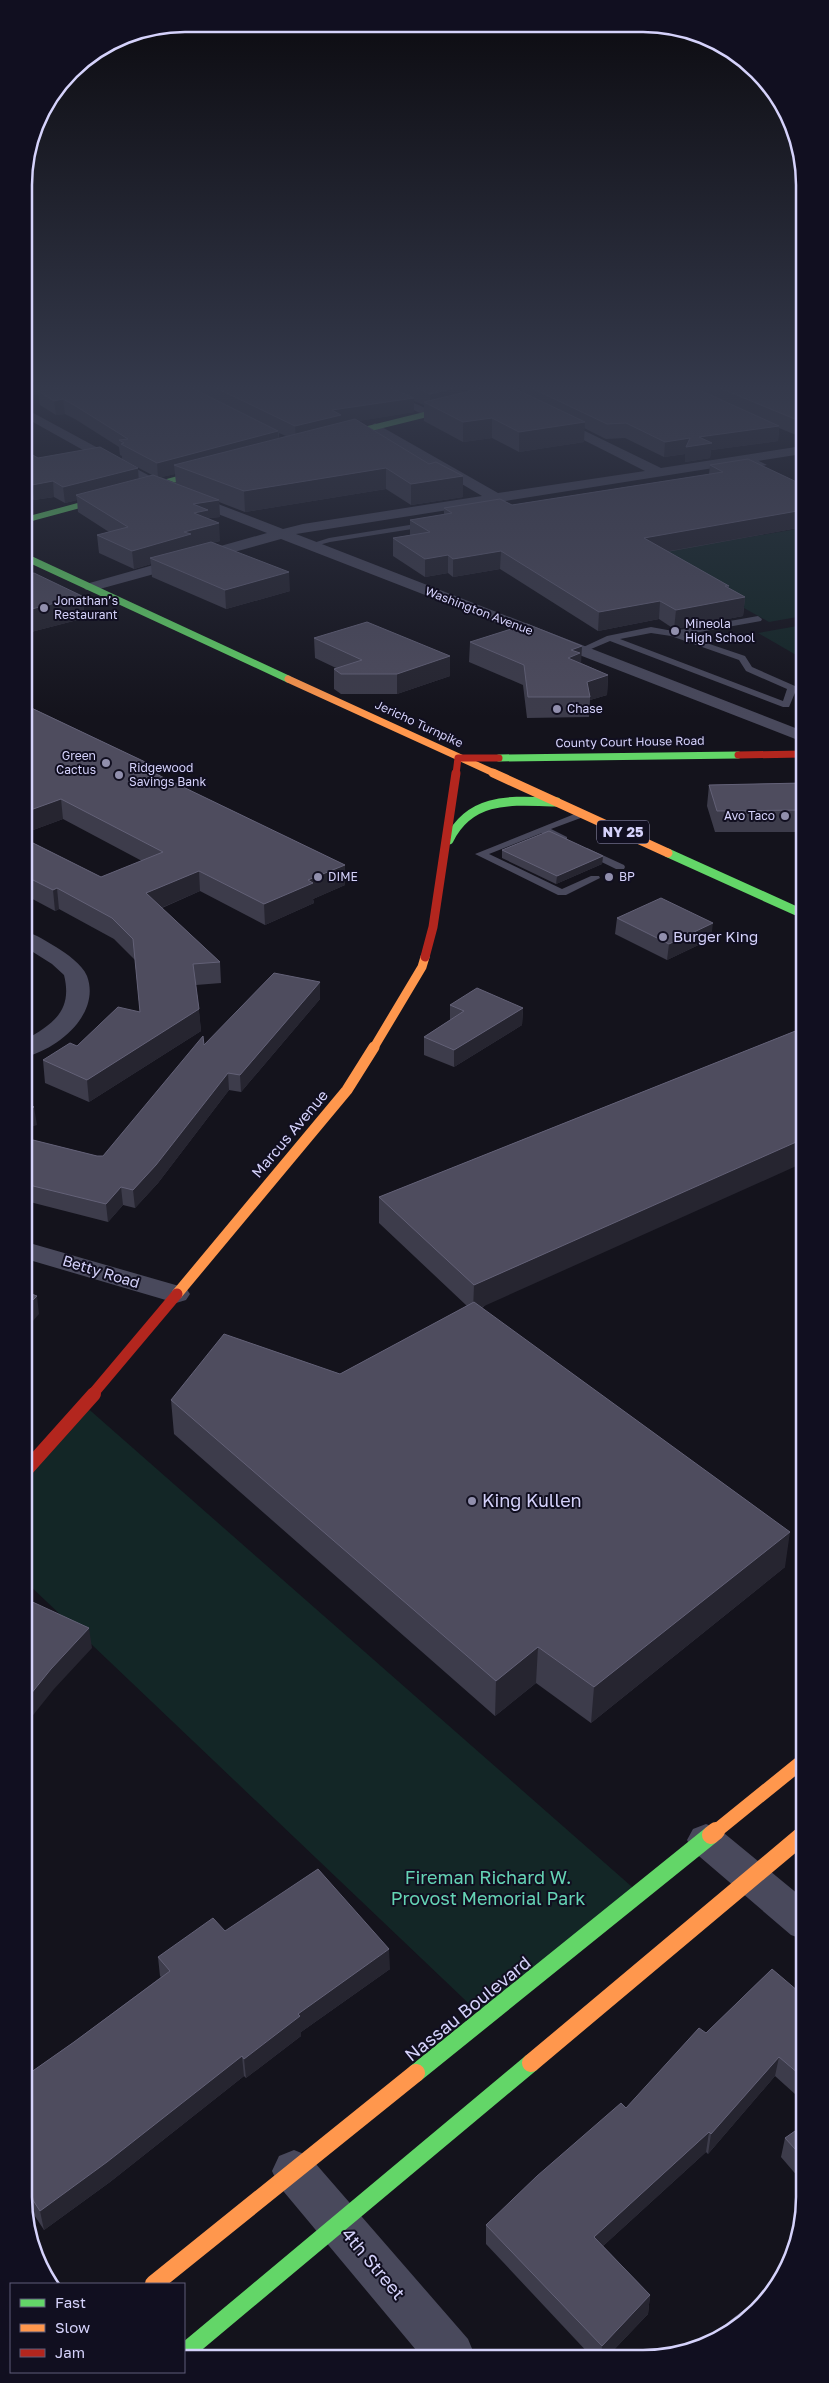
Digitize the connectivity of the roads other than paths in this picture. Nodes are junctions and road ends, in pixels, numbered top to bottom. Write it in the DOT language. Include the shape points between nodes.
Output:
graph roads {
  1 [pos="118,495"];
  2 [pos="182,495"];
  3 [pos="491,495"];
  4 [pos="513,495"];
  5 [pos="496,498"];
  6 [pos="33,518"];
  7 [pos="435,522"];
  8 [pos="282,534"];
  9 [pos="311,545"];
  10 [pos="33,561"];
  11 [pos="91,588"];
  12 [pos="758,619"];
  13 [pos="674,634"];
  14 [pos="610,638"];
  15 [pos="581,650"];
  16 [pos="796,734"];
  17 [pos="796,754"];
  18 [pos="458,758"];
  19 [pos="557,802"];
  20 [pos="582,814"];
  21 [pos="542,829"];
  22 [pos="512,841"];
  23 [pos="527,848"];
  24 [pos="443,853"];
  25 [pos="620,867"];
  26 [pos="583,873"];
  27 [pos="796,911"];
  28 [pos="33,942"];
  29 [pos="33,1045"];
  30 [pos="32,1252"];
  31 [pos="176,1294"];
  32 [pos="32,1463"];
  33 [pos="796,1767"];
  34 [pos="706,1840"];
  35 [pos="796,1841"];
  36 [pos="751,1878"];
  37 [pos="796,1916"];
  38 [pos="294,2171"];
  39 [pos="338,2223"];
  40 [pos="155,2283"];
  41 [pos="188,2350"];
  42 [pos="446,2350"];
  1 -- 6 [label="main road"];
  2 -- 8 [label="street, Washington Avenue"];
  3 -- 5 [label="street"];
  4 -- 5 [label="street"];
  5 -- 8 [label="street"];
  7 -- 9 [label="lane"];
  8 -- 9 [label="street, Washington Avenue"];
  8 -- 11 [label="street"];
  9 -- 15 [label="street, Washington Avenue"];
  10 -- 11 [label="main road, Jericho Turnpike / NY 25"];
  11 -- 18 [label="main road, Jericho Turnpike / NY 25"];
  12 -- 13 [label="lane"];
  13 -- 14 [label="lane" via="651,630"];
  13 -- 14 [label="lane" via="742,658 749,669 792,688 786,705"];
  14 -- 15 [label="lane"];
  15 -- 16 [label="street, Washington Avenue"];
  17 -- 18 [label="main road, County Court House Road"];
  18 -- 19 [label="main road, Jericho Turnpike / NY 25"];
  18 -- 24 [label="main road, Marcus Avenue"];
  19 -- 20 [label="main road, Jericho Turnpike / NY 25"];
  19 -- 24 [label="main road" via="495,804 468,812 454,826"];
  20 -- 21 [label="lane"];
  20 -- 27 [label="main road, Jericho Turnpike / NY 25"];
  21 -- 22 [label="lane"];
  21 -- 25 [label="lane"];
  22 -- 23 [label="lane"];
  22 -- 26 [label="lane" via="480,854 562,892 595,878"];
  24 -- 31 [label="main road, Marcus Avenue" via="433,928 422,967 401,1003 347,1090"];
  28 -- 29 [label="street" via="53,954 75,975 80,999 64,1025"];
  30 -- 31 [label="street, Betty Road"];
  31 -- 32 [label="main road, Marcus Avenue"];
  33 -- 34 [label="main road, Nassau Boulevard"];
  34 -- 36 [label="street"];
  34 -- 38 [label="main road, Nassau Boulevard"];
  35 -- 36 [label="main road"];
  36 -- 37 [label="street"];
  36 -- 39 [label="main road"];
  38 -- 39 [label="street, 4th Street"];
  38 -- 40 [label="main road, Nassau Boulevard"];
  39 -- 41 [label="main road"];
  39 -- 42 [label="street, 4th Street"];
}
